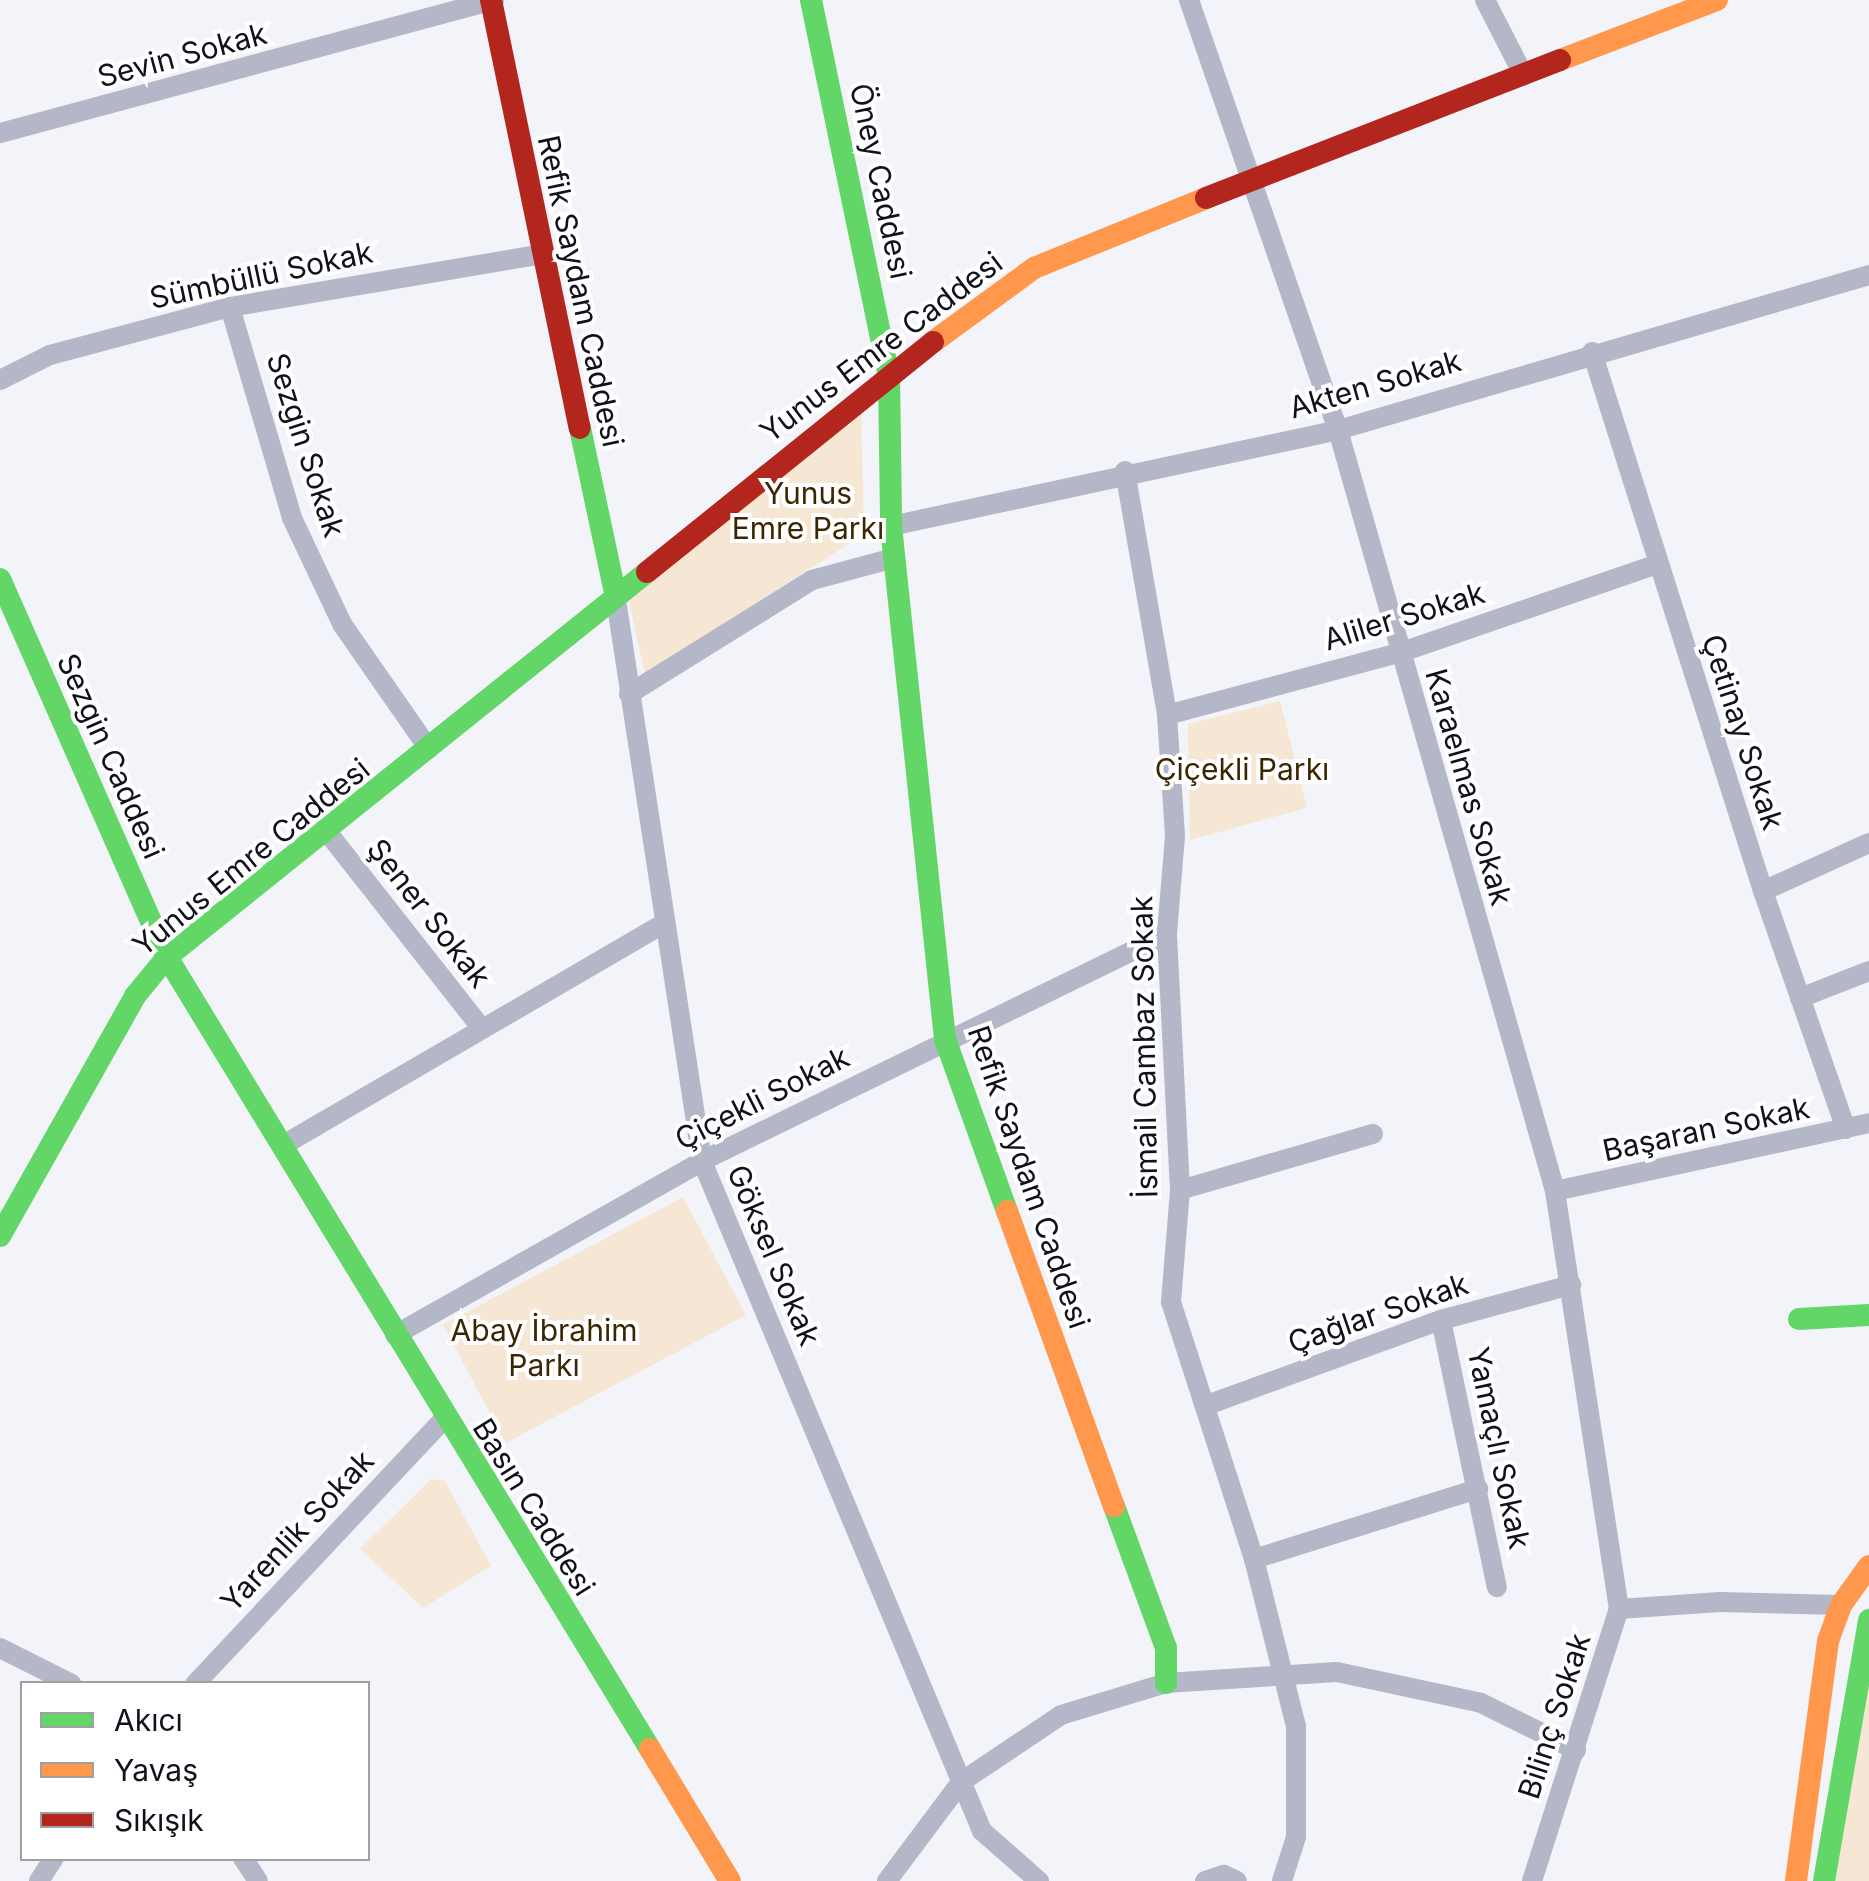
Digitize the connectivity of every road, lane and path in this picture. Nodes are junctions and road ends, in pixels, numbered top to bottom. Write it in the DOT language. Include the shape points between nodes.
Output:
graph roads {
  1 [pos="492,0"];
  2 [pos="811,0"];
  3 [pos="1189,0"];
  4 [pos="1485,0"];
  5 [pos="1717,0"];
  6 [pos="1524,76"];
  7 [pos="0,134"];
  8 [pos="1255,178"];
  9 [pos="542,254"];
  10 [pos="1869,275"];
  11 [pos="230,307"];
  12 [pos="1592,352"];
  13 [pos="889,375"];
  14 [pos="0,380"];
  15 [pos="1338,430"];
  16 [pos="1125,472"];
  17 [pos="891,526"];
  18 [pos="894,558"];
  19 [pos="1656,564"];
  20 [pos="0,579"];
  21 [pos="614,593"];
  22 [pos="1399,652"];
  23 [pos="630,694"];
  24 [pos="1167,716"];
  25 [pos="429,750"];
  26 [pos="328,833"];
  27 [pos="1869,843"];
  28 [pos="1763,891"];
  29 [pos="663,924"];
  30 [pos="1168,934"];
  31 [pos="167,957"];
  32 [pos="1869,972"];
  33 [pos="1800,998"];
  34 [pos="482,1029"];
  35 [pos="945,1038"];
  36 [pos="1869,1123"];
  37 [pos="1846,1129"];
  38 [pos="1373,1134"];
  39 [pos="285,1144"];
  40 [pos="702,1161"];
  41 [pos="1180,1190"];
  42 [pos="1554,1191"];
  43 [pos="0,1236"];
  44 [pos="1571,1285"];
  45 [pos="1869,1315"];
  46 [pos="1799,1319"];
  47 [pos="1442,1320"];
  48 [pos="395,1335"];
  49 [pos="1207,1404"];
  50 [pos="443,1420"];
  51 [pos="1478,1488"];
  52 [pos="1254,1559"];
  53 [pos="1869,1566"];
  54 [pos="1496,1587"];
  55 [pos="1840,1606"];
  56 [pos="1619,1609"];
  57 [pos="1869,1620"];
  58 [pos="0,1648"];
  59 [pos="1283,1678"];
  60 [pos="66,1681"];
  61 [pos="198,1681"];
  62 [pos="1166,1682"];
  63 [pos="1576,1750"];
  64 [pos="961,1782"];
  65 [pos="730,1881"];
  66 [pos="887,1881"];
  67 [pos="1040,1881"];
  68 [pos="1205,1881"];
  69 [pos="1237,1881"];
  70 [pos="1282,1881"];
  71 [pos="1532,1881"];
  72 [pos="1796,1881"];
  73 [pos="1824,1881"];
  1 -- 7 [label="street, Sevin Sokak"];
  1 -- 9 [label="street, Refik Saydam Caddesi"];
  2 -- 13 [label="street, Öney Caddesi"];
  3 -- 8 [label="street, Karaelmas Sokak"];
  4 -- 6 [label="street"];
  5 -- 6 [label="street, Yunus Emre Caddesi"];
  6 -- 8 [label="street, Yunus Emre Caddesi"];
  8 -- 13 [label="street, Yunus Emre Caddesi" via="1034,268"];
  8 -- 15 [label="street, Karaelmas Sokak"];
  9 -- 11 [label="street, Sümbüllü Sokak"];
  9 -- 21 [label="street, Refik Saydam Caddesi"];
  10 -- 12 [label="street, Akten Sokak"];
  11 -- 14 [label="street, Sümbüllü Sokak" via="50,355"];
  11 -- 25 [label="street, Sezgin Sokak" via="292,518 342,624"];
  12 -- 15 [label="street, Akten Sokak"];
  12 -- 19 [label="street, Çetinay Sokak"];
  13 -- 17 [label="street, Refik Saydam Caddesi"];
  13 -- 21 [label="street, Yunus Emre Caddesi"];
  15 -- 16 [label="street, Akten Sokak"];
  15 -- 22 [label="street, Karaelmas Sokak"];
  16 -- 17 [label="street, Akten Sokak"];
  16 -- 24 [label="street, İsmail Cambaz Sokak"];
  17 -- 18 [label="street, Refik Saydam Caddesi"];
  18 -- 23 [label="street" via="812,580"];
  18 -- 35 [label="street, Refik Saydam Caddesi"];
  19 -- 22 [label="street, Aliler Sokak"];
  19 -- 28 [label="street, Çetinay Sokak"];
  20 -- 31 [label="street, Sezgin Caddesi"];
  21 -- 23 [label="street, Göksel Sokak"];
  21 -- 25 [label="street, Yunus Emre Caddesi"];
  22 -- 24 [label="street, Aliler Sokak"];
  22 -- 42 [label="street, Karaelmas Sokak"];
  23 -- 29 [label="street, Göksel Sokak"];
  24 -- 30 [label="street, İsmail Cambaz Sokak" via="1175,836"];
  25 -- 26 [label="street, Yunus Emre Caddesi"];
  26 -- 31 [label="street, Yunus Emre Caddesi"];
  26 -- 34 [label="street, Şener Sokak"];
  27 -- 28 [label="street"];
  28 -- 33 [label="street, Çetinay Sokak"];
  29 -- 34 [label="street, Şener Sokak"];
  29 -- 40 [label="street, Göksel Sokak"];
  30 -- 35 [label="street, Çiçekli Sokak"];
  30 -- 41 [label="street, İsmail Cambaz Sokak"];
  31 -- 39 [label="street, Basın Caddesi"];
  31 -- 43 [label="street, Yunus Emre Caddesi" via="135,996"];
  32 -- 33 [label="street"];
  33 -- 37 [label="street, Çetinay Sokak"];
  34 -- 39 [label="street, Şener Sokak"];
  35 -- 40 [label="street, Çiçekli Sokak"];
  35 -- 62 [label="street, Refik Saydam Caddesi" via="1166,1648"];
  36 -- 37 [label="street, Başaran Sokak"];
  37 -- 42 [label="street, Başaran Sokak"];
  38 -- 41 [label="street"];
  39 -- 48 [label="street, Basın Caddesi"];
  40 -- 48 [label="street, Çiçekli Sokak"];
  40 -- 64 [label="street, Göksel Sokak"];
  41 -- 49 [label="street, İsmail Cambaz Sokak" via="1172,1302"];
  42 -- 44 [label="street, Karaelmas Sokak"];
  44 -- 47 [label="street, Çağlar Sokak"];
  44 -- 56 [label="street, Karaelmas Sokak"];
  45 -- 46 [label="street"];
  47 -- 49 [label="street, Çağlar Sokak"];
  47 -- 51 [label="street, Yamaçlı Sokak"];
  48 -- 50 [label="street, Basın Caddesi"];
  49 -- 52 [label="street, İsmail Cambaz Sokak"];
  50 -- 61 [label="street, Yarenlik Sokak"];
  50 -- 65 [label="street, Basın Caddesi"];
  51 -- 52 [label="street"];
  51 -- 54 [label="street, Yamaçlı Sokak"];
  52 -- 59 [label="street, İsmail Cambaz Sokak"];
  53 -- 55 [label="street"];
  55 -- 56 [label="street, Bilinç Sokak" via="1720,1602"];
  55 -- 72 [label="street" via="1828,1641"];
  56 -- 63 [label="street, Bilinç Sokak"];
  57 -- 73 [label="street"];
  58 -- 60 [label="street"];
  59 -- 62 [label="street"];
  59 -- 63 [label="street" via="1336,1672 1482,1702"];
  59 -- 70 [label="street, İsmail Cambaz Sokak" via="1296,1726 1296,1837"];
  62 -- 64 [label="street" via="1061,1716"];
  63 -- 71 [label="street, Bilinç Sokak"];
  64 -- 66 [label="street"];
  64 -- 67 [label="street, Göksel Sokak" via="982,1831"];
  68 -- 69 [label="street" via="1224,1875"];
}
